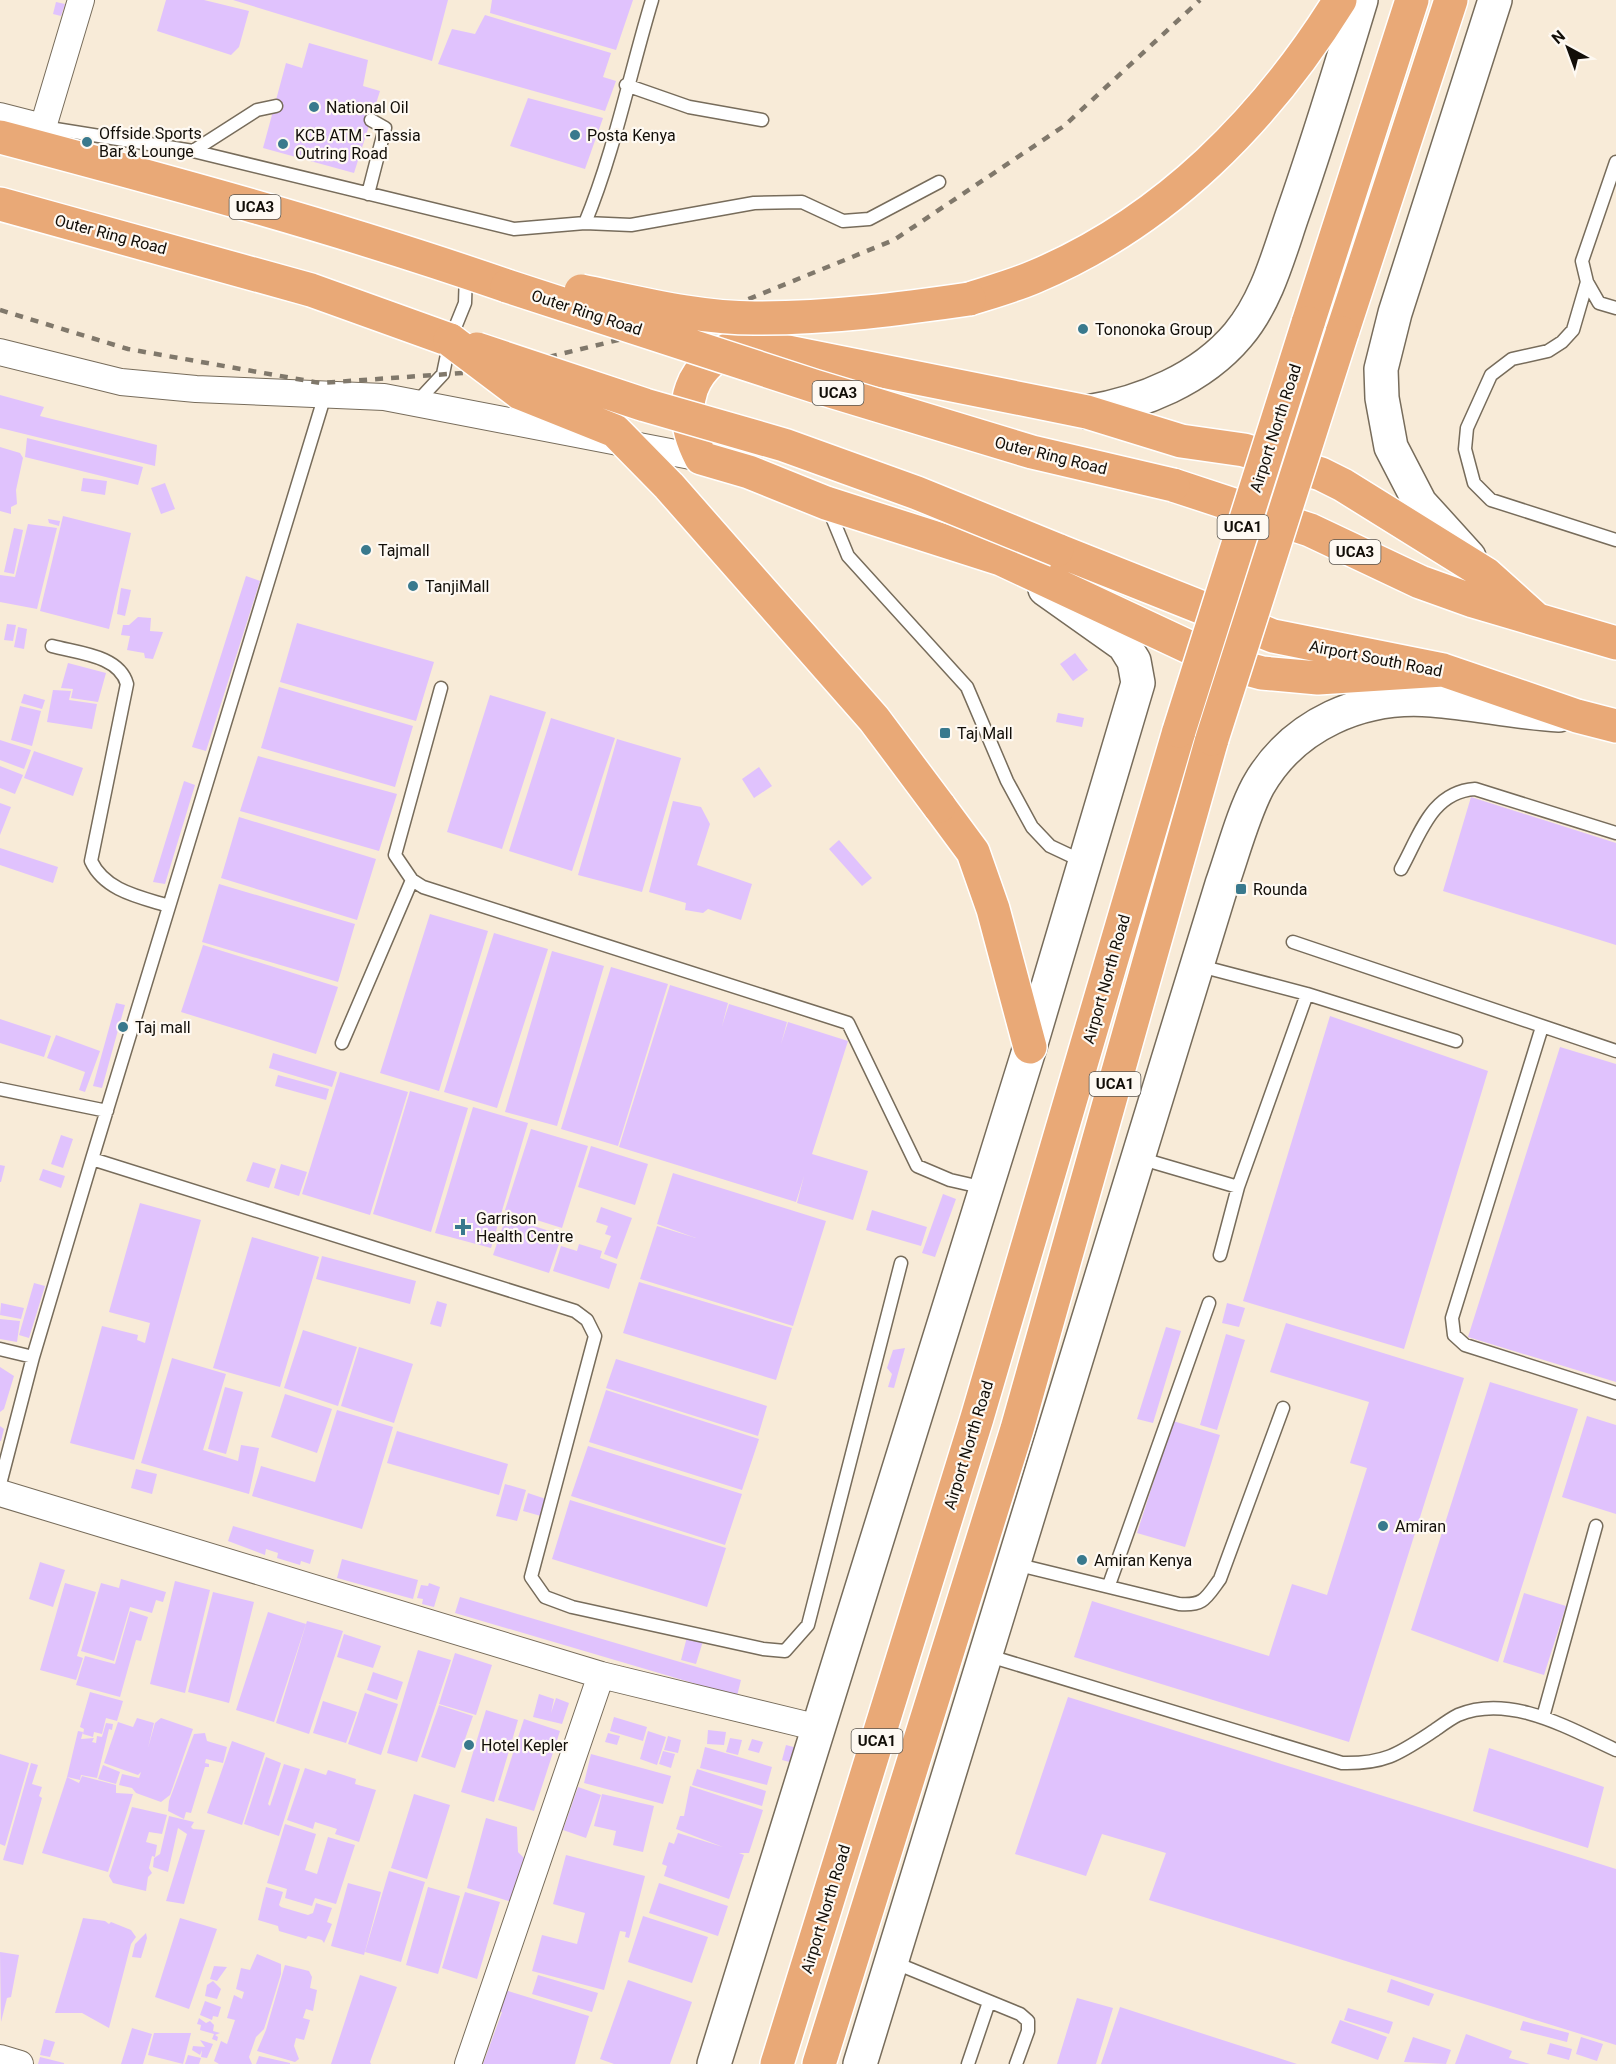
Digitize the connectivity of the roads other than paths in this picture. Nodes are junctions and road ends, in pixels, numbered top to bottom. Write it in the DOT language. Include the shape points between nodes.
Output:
graph roads {
  1 [pos="81,0"];
  2 [pos="652,0"];
  3 [pos="1340,0"];
  4 [pos="1361,0"];
  5 [pos="1412,0"];
  6 [pos="1451,0"];
  7 [pos="1495,0"];
  8 [pos="626,85"];
  9 [pos="276,106"];
  10 [pos="0,116"];
  11 [pos="371,120"];
  12 [pos="762,120"];
  13 [pos="43,127"];
  14 [pos="0,137"];
  15 [pos="193,151"];
  16 [pos="1616,162"];
  17 [pos="939,182"];
  18 [pos="368,194"];
  19 [pos="0,204"];
  20 [pos="585,223"];
  21 [pos="466,272"];
  22 [pos="1587,282"];
  23 [pos="507,286"];
  24 [pos="1616,308"];
  25 [pos="450,340"];
  26 [pos="0,352"];
  27 [pos="325,395"];
  28 [pos="415,404"];
  29 [pos="1087,412"];
  30 [pos="701,458"];
  31 [pos="826,503"];
  32 [pos="1616,540"];
  33 [pos="1001,559"];
  34 [pos="1486,574"];
  35 [pos="1139,583"];
  36 [pos="1536,619"];
  37 [pos="1616,643"];
  38 [pos="52,646"];
  39 [pos="1443,670"];
  40 [pos="441,688"];
  41 [pos="1577,716"];
  42 [pos="1616,726"];
  43 [pos="1616,833"];
  44 [pos="1085,862"];
  45 [pos="1401,869"];
  46 [pos="412,880"];
  47 [pos="169,906"];
  48 [pos="1293,942"];
  49 [pos="1197,965"];
  50 [pos="1307,994"];
  51 [pos="1542,1027"];
  52 [pos="1456,1041"];
  53 [pos="342,1043"];
  54 [pos="1030,1047"];
  55 [pos="1616,1050"];
  56 [pos="0,1089"];
  57 [pos="107,1111"];
  58 [pos="1138,1158"];
  59 [pos="92,1159"];
  60 [pos="1238,1187"];
  61 [pos="986,1188"];
  62 [pos="1220,1255"];
  63 [pos="901,1263"];
  64 [pos="1209,1303"];
  65 [pos="0,1349"];
  66 [pos="33,1357"];
  67 [pos="1616,1393"];
  68 [pos="1283,1408"];
  69 [pos="0,1484"];
  70 [pos="0,1493"];
  71 [pos="1596,1526"];
  72 [pos="1014,1564"];
  73 [pos="1109,1585"];
  74 [pos="985,1654"];
  75 [pos="601,1675"];
  76 [pos="1543,1717"];
  77 [pos="819,1728"];
  78 [pos="1616,1750"];
  79 [pos="892,1961"];
  80 [pos="989,2002"];
  81 [pos="0,2058"];
  82 [pos="20,2064"];
  83 [pos="468,2064"];
  84 [pos="714,2064"];
  85 [pos="777,2064"];
  86 [pos="819,2064"];
  87 [pos="860,2064"];
  88 [pos="969,2064"];
  89 [pos="1017,2064"];
  1 -- 13 [label="street"];
  2 -- 8 [label="lane"];
  3 -- 23 [label="main road, bridge" via="1297,64 1195,176 1158,207 1111,237 1034,277 969,299 906,308 759,318 672,310 574,289"];
  4 -- 29 [label="main road" via="1293,213 1268,284 1252,314 1221,352 1178,382 1152,395"];
  5 -- 85 [label="main road, Airport North Road / UCA1, bridge" via="1179,731 976,1418"];
  6 -- 86 [label="main road, UCA1, bridge" via="1212,739 1017,1428"];
  7 -- 34 [label="main road" via="1395,313 1381,369 1385,425 1405,477 1442,529"];
  8 -- 12 [label="lane" via="689,107"];
  8 -- 20 [label="lane" via="602,182"];
  9 -- 15 [label="lane" via="257,110"];
  10 -- 13 [label="street"];
  11 -- 18 [label="lane" via="385,128"];
  13 -- 15 [label="lane"];
  14 -- 21 [label="main road, Outer Ring Road / UCA3" via="173,183"];
  15 -- 18 [label="lane"];
  16 -- 22 [label="lane" via="1582,261"];
  17 -- 20 [label="lane" via="869,219 843,221 802,202 754,203 631,225"];
  18 -- 20 [label="lane" via="514,229"];
  19 -- 25 [label="main road, Outer Ring Road" via="311,290"];
  21 -- 23 [label="main road, Outer Ring Road / UCA3"];
  21 -- 25 [label="lane" via="465,303"];
  22 -- 24 [label="lane" via="1599,303"];
  22 -- 32 [label="lane" via="1573,330 1562,342 1548,351 1512,359 1491,375 1467,428 1466,449 1474,483 1491,500"];
  23 -- 36 [label="main road, Outer Ring Road / UCA3, bridge" via="1020,448 1173,485 1310,530 1452,593"];
  25 -- 28 [label="lane" via="442,374"];
  25 -- 35 [label="main road, Outer Ring Road, bridge" via="784,446 917,493"];
  25 -- 54 [label="main road, bridge" via="520,393 615,431 669,486 874,719 973,852 993,909"];
  26 -- 27 [label="street" via="121,382"];
  27 -- 28 [label="street" via="384,397"];
  27 -- 47 [label="lane"];
  28 -- 30 [label="street"];
  29 -- 30 [label="main road" via="743,343 711,359 692,385 690,431"];
  29 -- 34 [label="main road" via="1181,441 1244,450 1321,474"];
  30 -- 31 [label="main road" via="749,472"];
  31 -- 33 [label="main road"];
  31 -- 44 [label="lane" via="848,556 967,687 1007,781 1032,827 1050,846"];
  33 -- 39 [label="main road" via="1211,658 1262,673 1318,678"];
  33 -- 44 [label="main road" via="1124,645 1134,661 1138,683"];
  34 -- 36 [label="main road"];
  35 -- 39 [label="main road, Airport South Road" via="1273,636"];
  36 -- 37 [label="main road, UCA3"];
  38 -- 47 [label="lane" via="110,662 124,675 127,684 91,861 95,871 117,889"];
  39 -- 41 [label="main road, Airport South Road"];
  40 -- 46 [label="lane" via="395,855"];
  41 -- 42 [label="main road, Airport South Road"];
  41 -- 49 [label="main road, UCA1" via="1392,700 1345,710 1308,731 1286,749 1258,787"];
  43 -- 45 [label="lane" via="1475,789 1459,790 1434,807"];
  44 -- 54 [label="main road"];
  46 -- 53 [label="lane"];
  46 -- 61 [label="lane" via="423,887 848,1023 916,1166 950,1180"];
  47 -- 57 [label="lane"];
  48 -- 51 [label="lane"];
  49 -- 50 [label="lane"];
  49 -- 58 [label="main road, UCA1"];
  50 -- 52 [label="lane"];
  50 -- 60 [label="lane"];
  51 -- 55 [label="lane"];
  51 -- 67 [label="lane" via="1452,1318 1454,1335 1465,1345"];
  54 -- 61 [label="main road"];
  56 -- 57 [label="lane"];
  57 -- 59 [label="lane"];
  58 -- 60 [label="lane"];
  58 -- 72 [label="main road, UCA1"];
  59 -- 63 [label="lane" via="575,1311 587,1320 595,1336 531,1577 545,1597 572,1607 763,1649 784,1651 808,1626"];
  59 -- 66 [label="lane"];
  60 -- 62 [label="lane"];
  61 -- 77 [label="main road"];
  64 -- 73 [label="lane"];
  65 -- 66 [label="lane"];
  66 -- 69 [label="lane"];
  68 -- 73 [label="lane" via="1220,1579 1207,1598 1196,1606 1179,1604"];
  70 -- 75 [label="street"];
  71 -- 76 [label="lane"];
  72 -- 73 [label="lane"];
  72 -- 74 [label="main road, UCA1"];
  74 -- 76 [label="lane" via="1342,1763 1369,1764 1397,1755 1459,1715 1497,1708"];
  74 -- 79 [label="main road, UCA1"];
  75 -- 77 [label="street"];
  75 -- 83 [label="street"];
  76 -- 78 [label="lane"];
  77 -- 84 [label="main road"];
  79 -- 80 [label="lane"];
  79 -- 87 [label="main road, UCA1"];
  80 -- 88 [label="lane"];
  80 -- 89 [label="lane" via="1028,2021"];
  81 -- 82 [label="street"];
}
